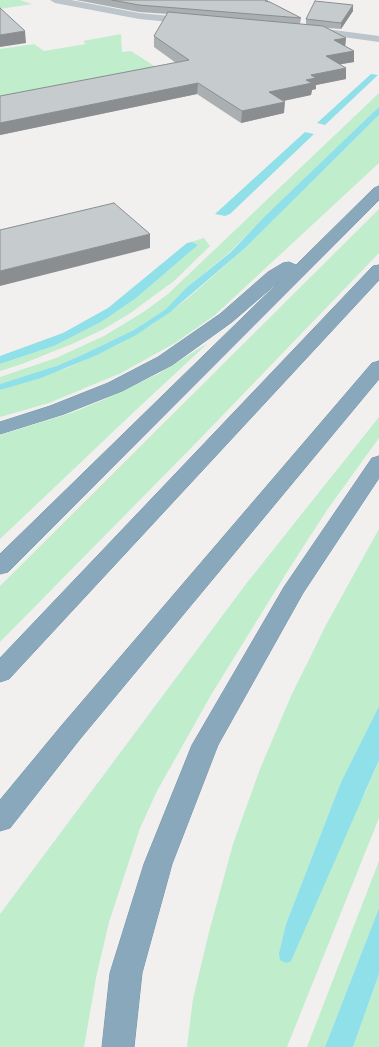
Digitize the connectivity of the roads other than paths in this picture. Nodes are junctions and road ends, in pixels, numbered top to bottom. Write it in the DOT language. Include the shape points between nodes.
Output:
graph roads {
  1 [pos="55,0"];
  2 [pos="205,22"];
  3 [pos="299,28"];
  4 [pos="379,39"];
  5 [pos="379,191"];
  6 [pos="327,243"];
  7 [pos="379,270"];
  8 [pos="379,367"];
  9 [pos="0,428"];
  10 [pos="379,462"];
  11 [pos="0,567"];
  12 [pos="0,673"];
  13 [pos="0,820"];
  14 [pos="118,1047"];
  1 -- 2 [label="street" via="139,16"];
  3 -- 4 [label="street"];
  5 -- 6 [label="highway"];
  6 -- 9 [label="highway" via="274,276 226,318 165,361 115,388"];
  6 -- 11 [label="highway"];
  7 -- 12 [label="highway"];
  8 -- 13 [label="highway" via="71,732"];
  10 -- 14 [label="highway" via="292,592 205,745 158,864 126,973"];
}
